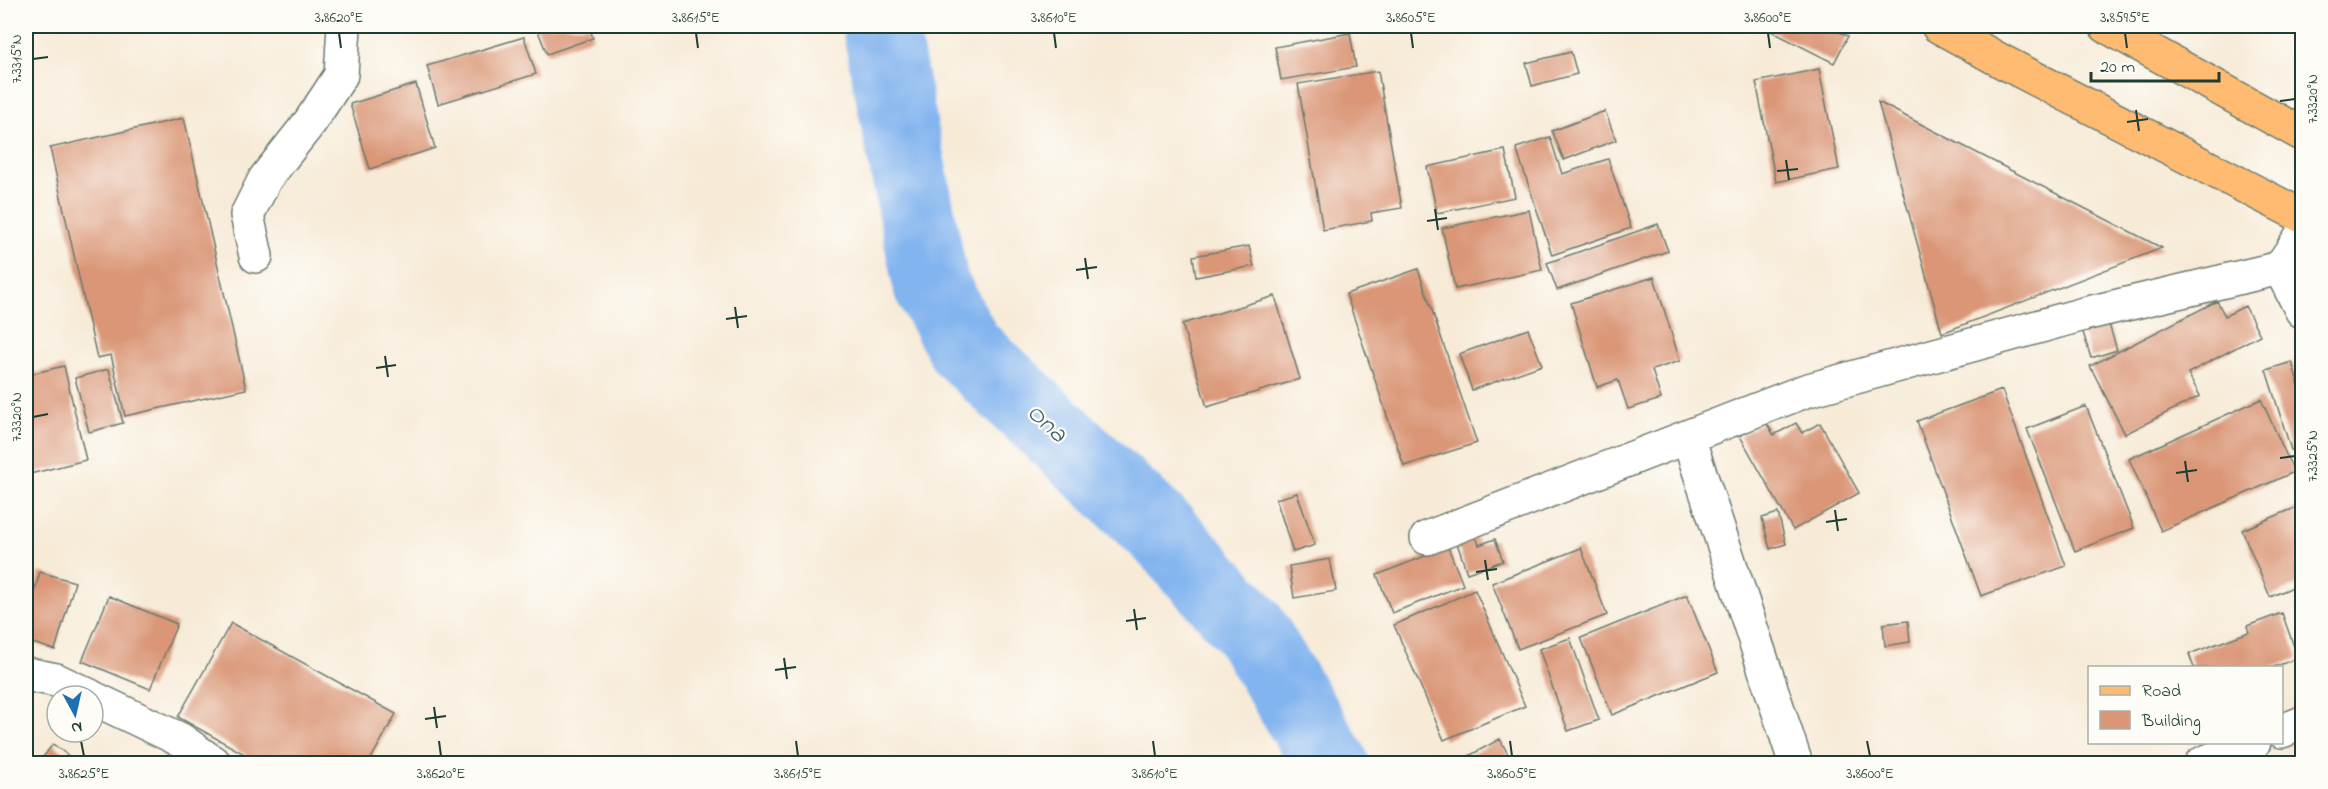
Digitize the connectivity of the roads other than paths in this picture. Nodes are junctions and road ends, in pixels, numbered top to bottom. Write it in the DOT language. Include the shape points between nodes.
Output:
graph roads {
  1 [pos="344,26"];
  2 [pos="1938,26"];
  3 [pos="2106,26"];
  4 [pos="2302,134"];
  5 [pos="2302,216"];
  6 [pos="2302,235"];
  7 [pos="255,256"];
  8 [pos="2280,268"];
  9 [pos="2302,311"];
  10 [pos="1688,436"];
  11 [pos="1427,538"];
  12 [pos="26,674"];
  13 [pos="64,684"];
  14 [pos="105,704"];
  15 [pos="2302,723"];
  16 [pos="2283,731"];
  17 [pos="2249,744"];
  18 [pos="215,764"];
  19 [pos="1796,764"];
  20 [pos="2201,764"];
  1 -- 7 [label="street" via="341,75 265,179 247,215"];
  2 -- 5 [label="main road"];
  3 -- 4 [label="main road"];
  6 -- 8 [label="street"];
  8 -- 9 [label="street"];
  8 -- 10 [label="street" via="2084,314 1805,391"];
  10 -- 11 [label="street"];
  10 -- 19 [label="street"];
  12 -- 13 [label="street"];
  14 -- 18 [label="street" via="181,740"];
  15 -- 16 [label="street"];
  17 -- 20 [label="street"];
}
